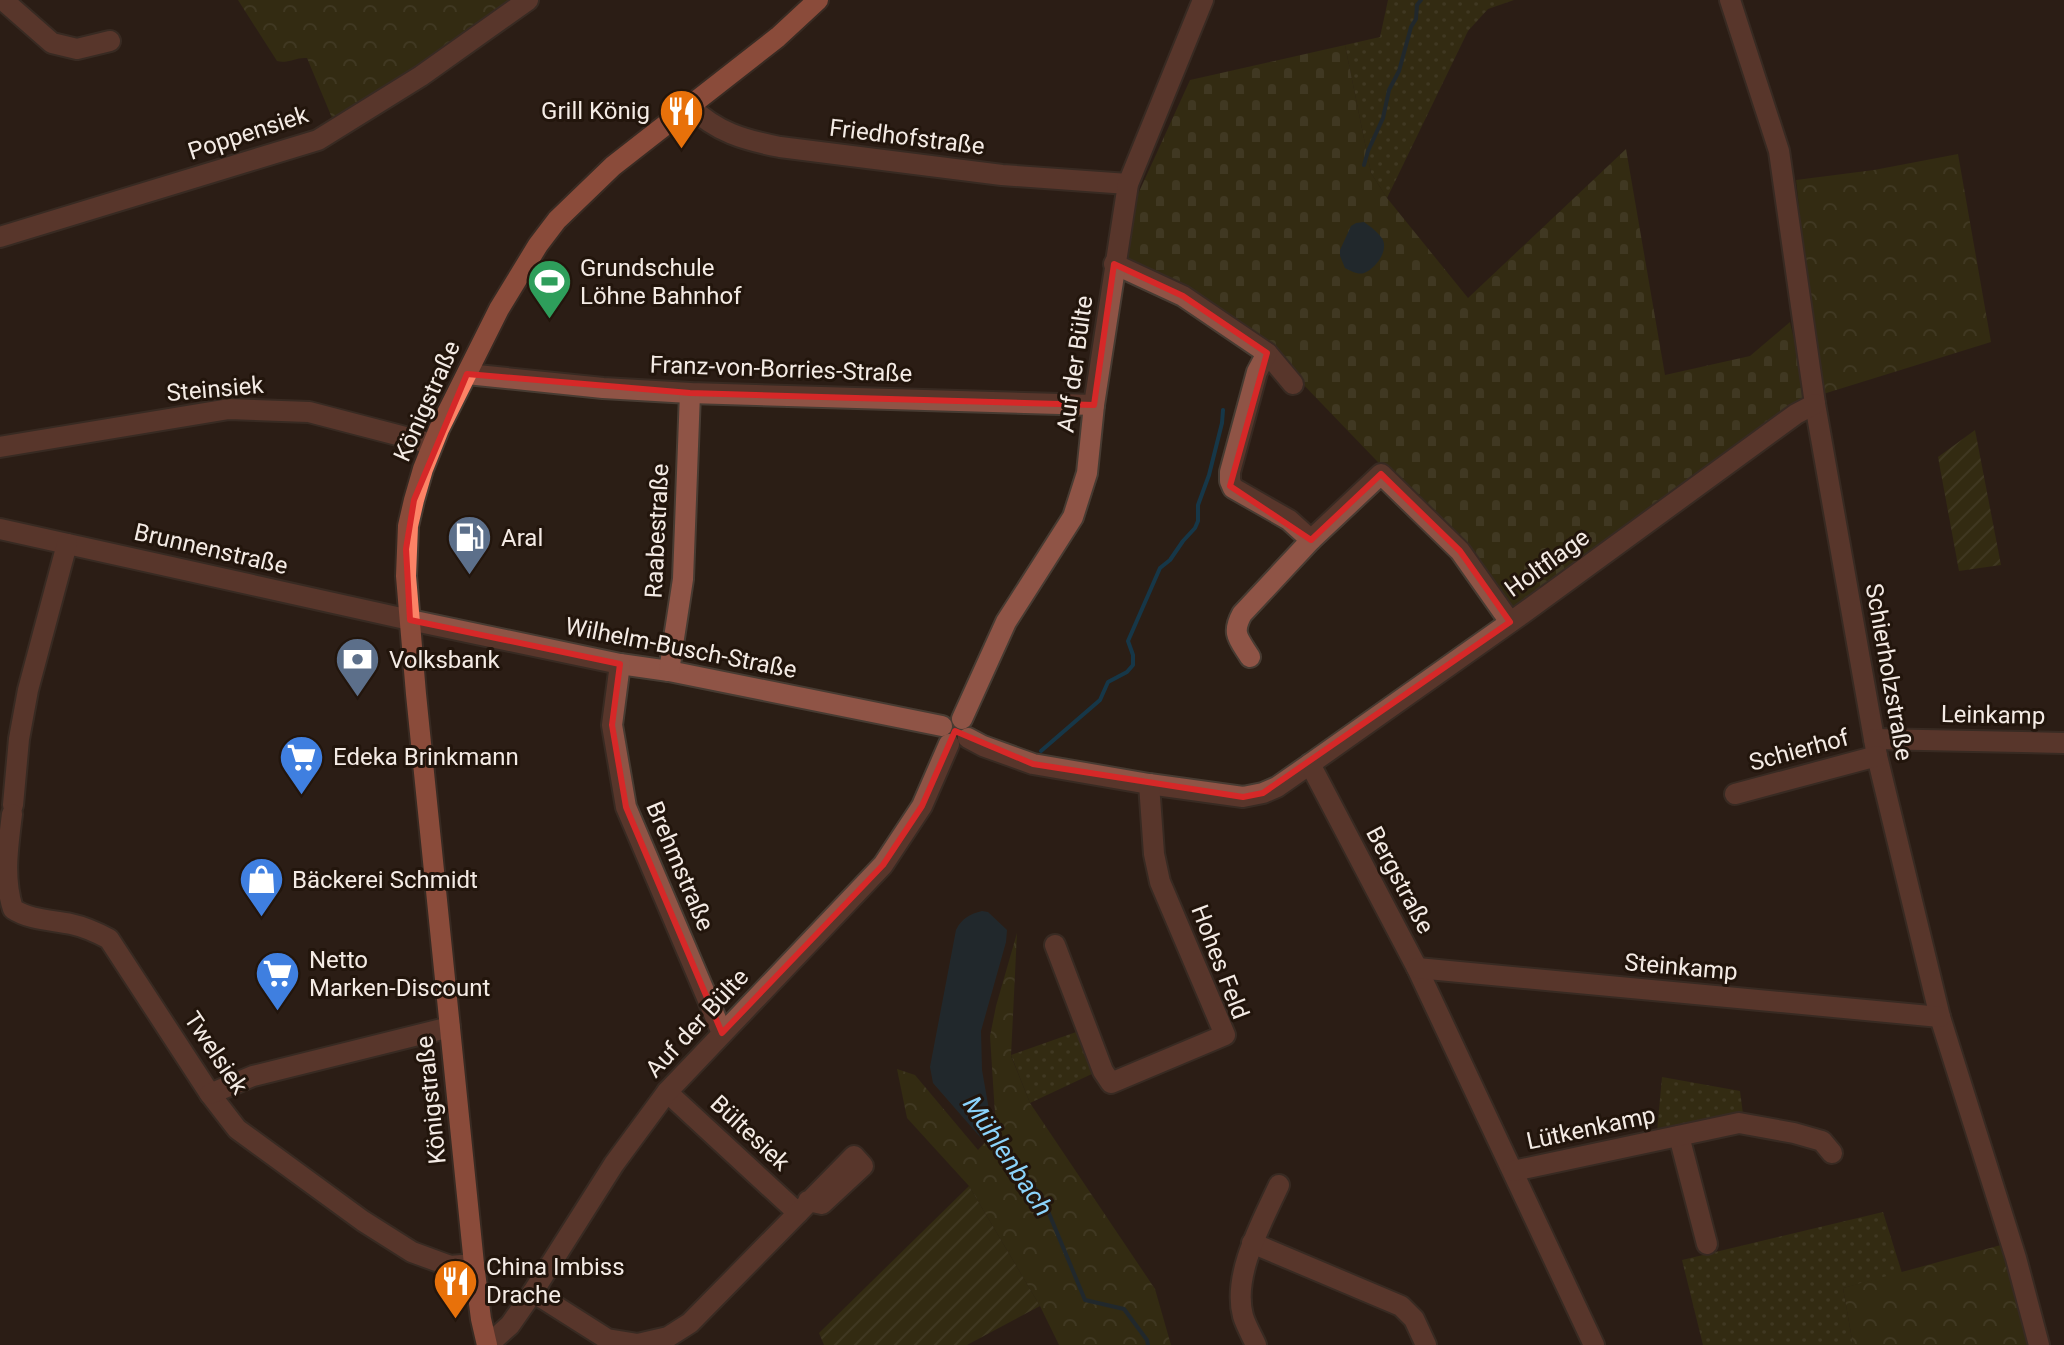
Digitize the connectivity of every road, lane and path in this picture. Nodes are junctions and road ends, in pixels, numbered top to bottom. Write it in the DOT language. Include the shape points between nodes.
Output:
graph roads {
  1 [pos="528,0"];
  2 [pos="818,0"];
  3 [pos="1203,0"];
  4 [pos="1730,0"];
  5 [pos="3,5"];
  6 [pos="110,41"];
  7 [pos="690,106"];
  8 [pos="1128,184"];
  9 [pos="0,237"];
  10 [pos="1114,264"];
  11 [pos="1267,353"];
  12 [pos="467,374"];
  13 [pos="1293,384"];
  14 [pos="690,393"];
  15 [pos="1815,404"];
  16 [pos="1094,405"];
  17 [pos="432,444"];
  18 [pos="0,447"];
  19 [pos="0,529"];
  20 [pos="1311,540"];
  21 [pos="67,544"];
  22 [pos="410,620"];
  23 [pos="1510,622"];
  24 [pos="1250,657"];
  25 [pos="620,664"];
  26 [pos="669,671"];
  27 [pos="955,732"];
  28 [pos="2064,743"];
  29 [pos="1875,748"];
  30 [pos="1310,764"];
  31 [pos="1149,784"];
  32 [pos="1735,794"];
  33 [pos="1055,945"];
  34 [pos="1417,968"];
  35 [pos="1940,1017"];
  36 [pos="450,1027"];
  37 [pos="722,1033"];
  38 [pos="667,1092"];
  39 [pos="210,1094"];
  40 [pos="1679,1136"];
  41 [pos="1832,1153"];
  42 [pos="1513,1171"];
  43 [pos="1279,1185"];
  44 [pos="1252,1243"];
  45 [pos="1707,1244"];
  46 [pos="474,1264"];
  47 [pos="533,1292"];
  48 [pos="488,1345"];
  49 [pos="1256,1345"];
  50 [pos="1426,1345"];
  51 [pos="1594,1345"];
  52 [pos="2039,1345"];
  1 -- 9 [label="street, Poppensiek" via="318,140"];
  2 -- 7 [label="main road, Königstraße"];
  3 -- 8 [label="street, Auf der Bülte"];
  4 -- 15 [label="street, Schierholzstraße" via="1779,151"];
  5 -- 6 [label="street" via="52,43 77,49"];
  7 -- 8 [label="street, Friedhofstraße" via="721,130 780,147 1002,175"];
  7 -- 12 [label="main road, Königstraße" via="613,166 557,220 499,309"];
  8 -- 10 [label="street, Auf der Bülte"];
  10 -- 11 [label="street" via="1183,296"];
  10 -- 16 [label="street, Auf der Bülte"];
  11 -- 13 [label="street"];
  11 -- 20 [label="street" via="1257,372 1230,481"];
  12 -- 14 [label="street, Franz-von-Borries-Straße"];
  12 -- 17 [label="main road, Königstraße"];
  14 -- 16 [label="street, Franz-von-Borries-Straße"];
  14 -- 26 [label="street, Raabestraße" via="683,579"];
  15 -- 23 [label="street, Holtflage"];
  15 -- 29 [label="street, Schierholzstraße"];
  16 -- 27 [label="street, Auf der Bülte" via="1087,473 1073,517 1006,622"];
  17 -- 18 [label="street, Steinsiek" via="309,412 229,409"];
  17 -- 22 [label="main road, Königstraße" via="408,526"];
  19 -- 21 [label="street, Brunnenstraße"];
  20 -- 23 [label="street" via="1381,474 1460,551"];
  20 -- 24 [label="street" via="1236,625"];
  21 -- 22 [label="street, Brunnenstraße"];
  21 -- 39 [label="street, Twelsiek" via="19,739 7,890 13,909 23,916 92,930 109,939"];
  22 -- 25 [label="street, Wilhelm-Busch-Straße"];
  22 -- 36 [label="main road, Königstraße"];
  23 -- 30 [label="street, Holtflage"];
  25 -- 26 [label="street, Wilhelm-Busch-Straße"];
  25 -- 37 [label="street, Brehmstraße" via="612,725 626,807"];
  26 -- 27 [label="street, Wilhelm-Busch-Straße"];
  27 -- 31 [label="street" via="1033,764"];
  27 -- 37 [label="street, Auf der Bülte" via="922,806 883,865"];
  28 -- 29 [label="street, Leinkamp"];
  29 -- 32 [label="street, Schierhof"];
  29 -- 35 [label="street, Schierholzstraße"];
  30 -- 31 [label="street" via="1277,787 1243,797"];
  30 -- 34 [label="street, Bergstraße"];
  31 -- 33 [label="street, Hohes Feld" via="1160,882 1225,1035 1111,1083"];
  34 -- 35 [label="street, Steinkamp"];
  34 -- 42 [label="street, Bergstraße"];
  35 -- 52 [label="street, Schierholzstraße"];
  36 -- 39 [label="street" via="253,1076"];
  36 -- 46 [label="main road, Königstraße"];
  37 -- 38 [label="street, Auf der Bülte"];
  38 -- 47 [label="street, Auf der Bülte"];
  38 -- 47 [label="street, Bültesiek" via="803,1207 690,1323 668,1337 638,1344 607,1339"];
  39 -- 46 [label="street, Twelsiek" via="237,1129 363,1221 412,1252 450,1266"];
  40 -- 41 [label="street, Lütkenkamp" via="1739,1123 1822,1141"];
  40 -- 42 [label="street, Lütkenkamp"];
  40 -- 45 [label="street, Lütkenkamp"];
  42 -- 51 [label="street, Bergstraße"];
  43 -- 44 [label="street"];
  44 -- 49 [label="street" via="1241,1296 1243,1317"];
  44 -- 50 [label="street" via="1401,1306"];
  46 -- 48 [label="main road, Königstraße"];
  47 -- 48 [label="street, Auf der Bülte"];
}
